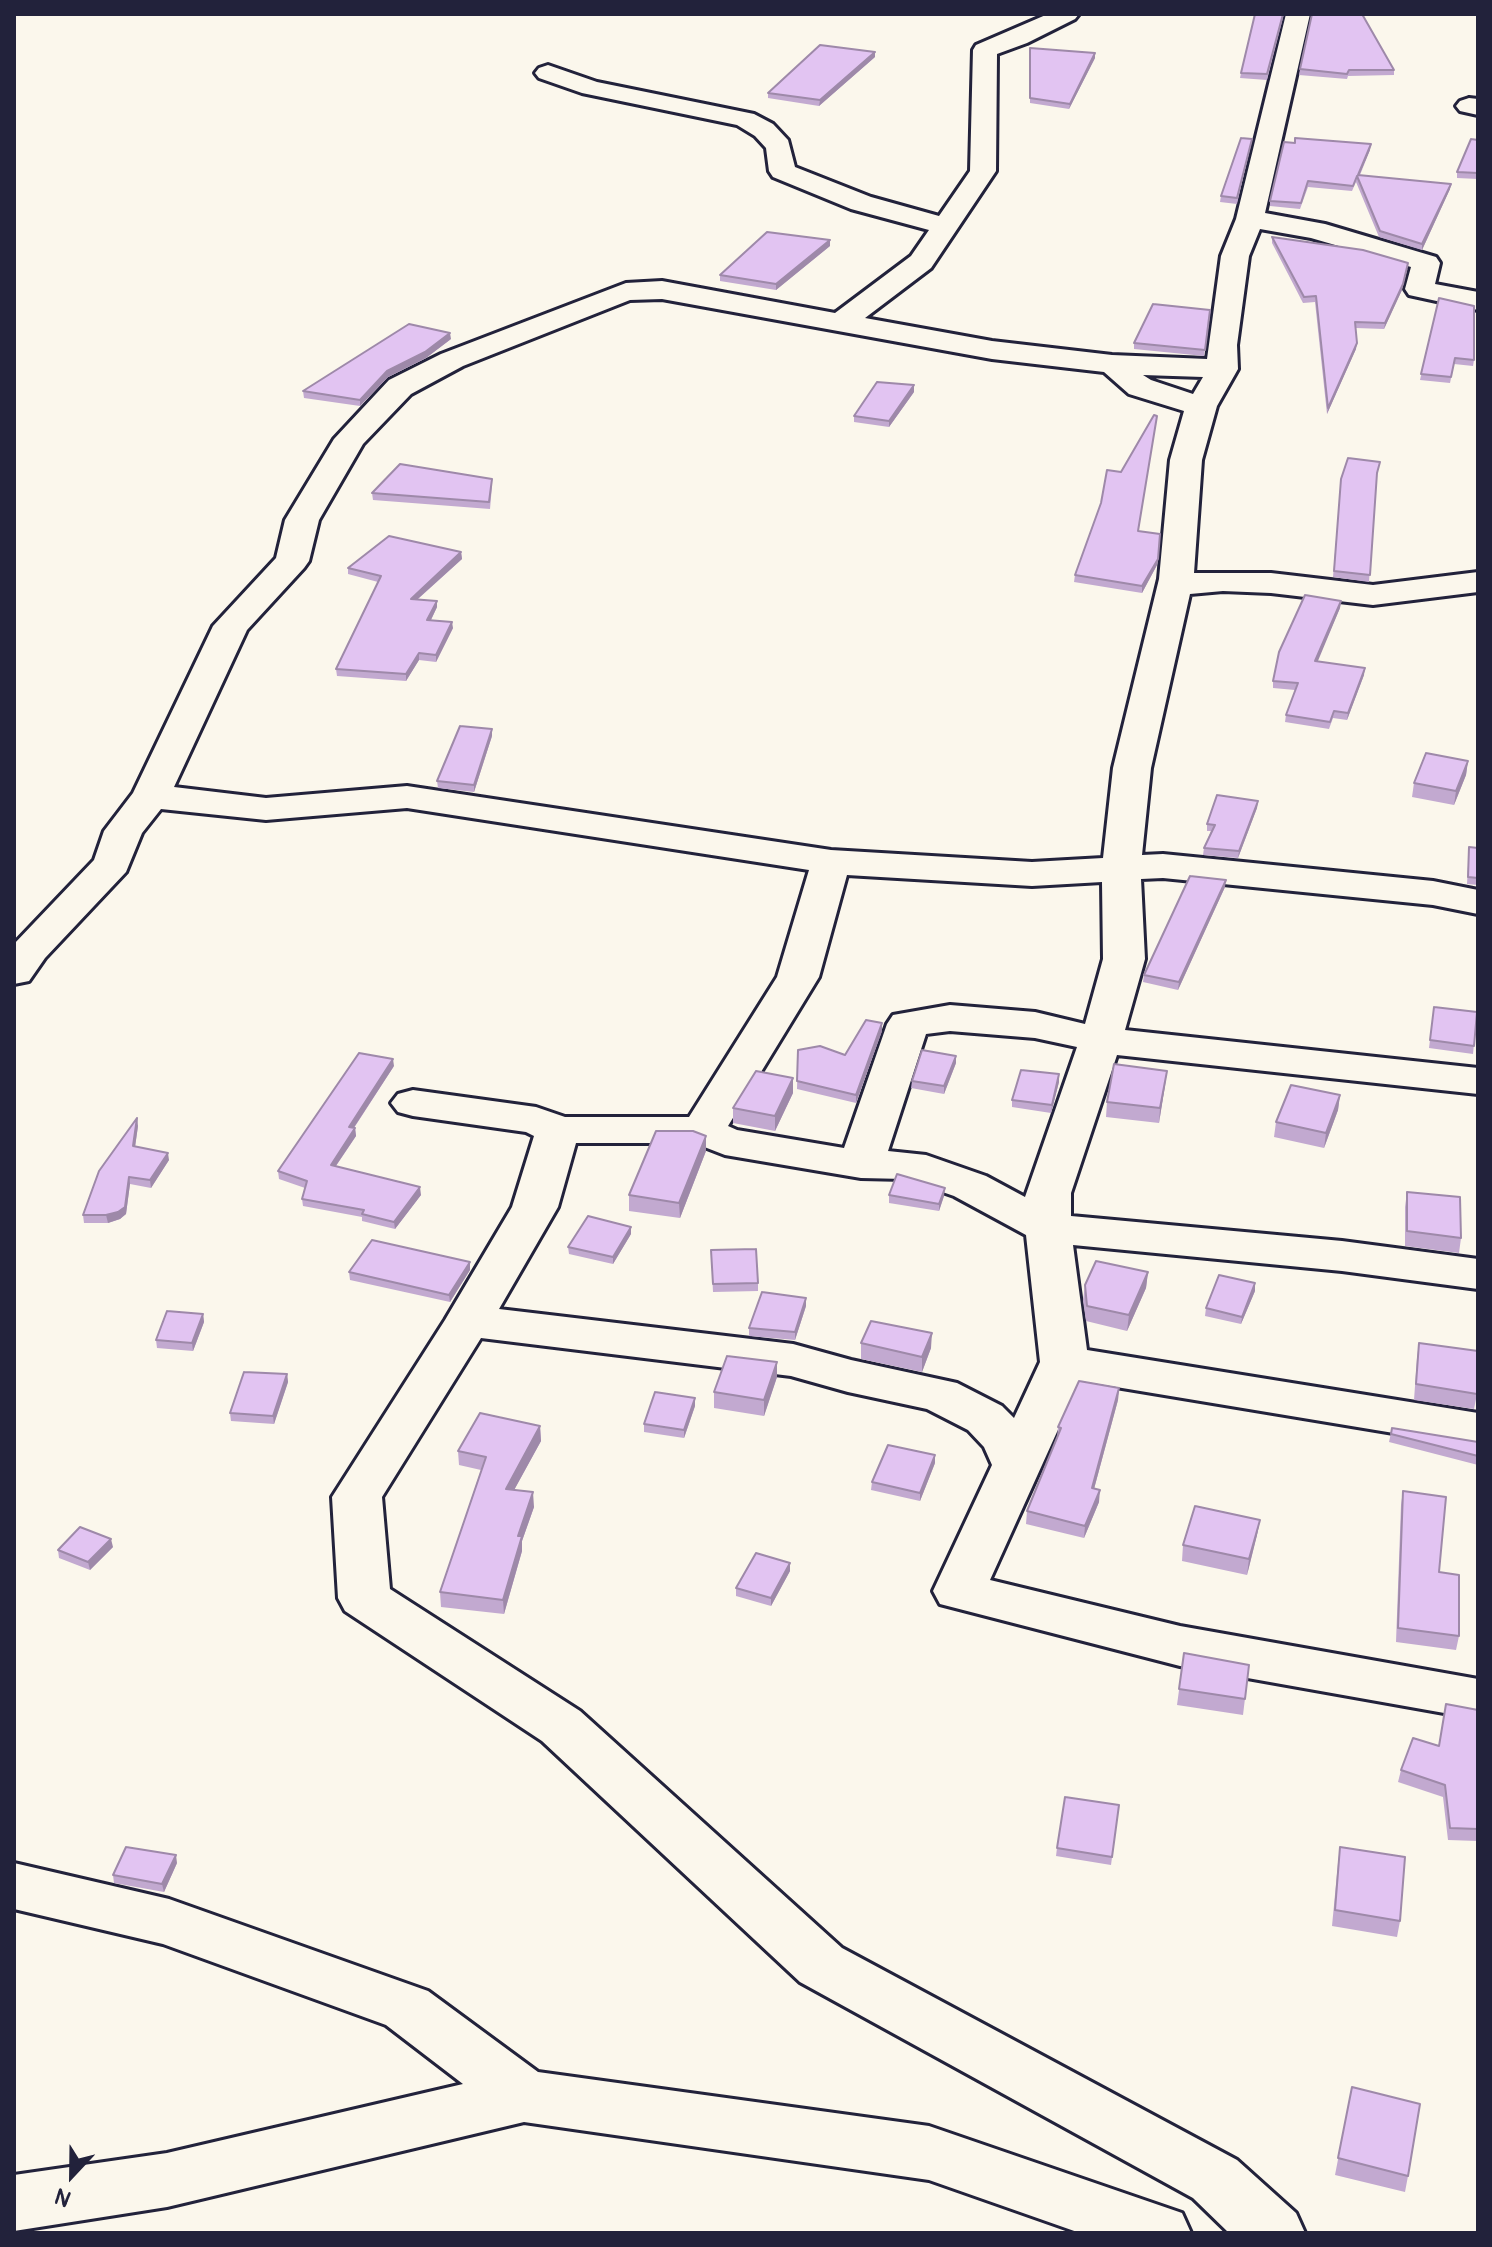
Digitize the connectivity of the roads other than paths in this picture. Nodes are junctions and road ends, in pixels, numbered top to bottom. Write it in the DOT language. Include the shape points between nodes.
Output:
graph roads {
  1 [pos="1067,14"];
  2 [pos="1298,14"];
  3 [pos="548,73"];
  4 [pos="1250,219"];
  5 [pos="945,226"];
  6 [pos="1478,301"];
  7 [pos="839,324"];
  8 [pos="1112,364"];
  9 [pos="1223,369"];
  10 [pos="1201,406"];
  11 [pos="1478,582"];
  12 [pos="1175,585"];
  13 [pos="151,796"];
  14 [pos="831,862"];
  15 [pos="1121,869"];
  16 [pos="1478,902"];
  17 [pos="20,956"];
  18 [pos="1101,1040"];
  19 [pos="1478,1081"];
  20 [pos="413,1103"];
  21 [pos="558,1130"];
  22 [pos="703,1130"];
  23 [pos="861,1164"];
  24 [pos="1048,1228"];
  25 [pos="1478,1274"];
  26 [pos="468,1321"];
  27 [pos="1064,1362"];
  28 [pos="1478,1430"];
  29 [pos="1017,1465"];
  30 [pos="1478,1699"];
  31 [pos="14,1886"];
  32 [pos="524,2096"];
  33 [pos="14,2203"];
  34 [pos="1159,2233"];
  35 [pos="1273,2233"];
  1 -- 5 [label="street" via="985,50 983,171"];
  2 -- 4 [label="street"];
  3 -- 5 [label="street" via="591,88 745,119 779,146 782,171 861,203"];
  4 -- 6 [label="street" via="1315,230 1426,263 1419,289"];
  4 -- 9 [label="street" via="1235,256"];
  5 -- 7 [label="street" via="921,262"];
  7 -- 8 [label="street"];
  7 -- 13 [label="street" via="662,290 626,292 452,360 400,387 350,439 314,496 292,561 231,626"];
  8 -- 9 [label="street"];
  8 -- 10 [label="street" via="1140,387"];
  9 -- 10 [label="street"];
  10 -- 12 [label="street" via="1186,460"];
  11 -- 12 [label="street" via="1373,595 1271,583"];
  12 -- 15 [label="street" via="1132,768"];
  13 -- 14 [label="street" via="266,809 407,797"];
  13 -- 17 [label="street" via="123,831 112,864"];
  14 -- 15 [label="street" via="1032,874"];
  14 -- 22 [label="street" via="798,977"];
  15 -- 16 [label="street" via="1163,866"];
  15 -- 18 [label="street" via="1124,959"];
  18 -- 19 [label="street"];
  18 -- 23 [label="street" via="1035,1025 950,1018 908,1024"];
  18 -- 24 [label="street" via="1048,1193"];
  20 -- 21 [label="street" via="536,1120"];
  21 -- 22 [label="street"];
  21 -- 26 [label="street" via="535,1207"];
  22 -- 23 [label="street" via="725,1142"];
  23 -- 24 [label="street" via="910,1165 970,1186"];
  24 -- 25 [label="street"];
  24 -- 27 [label="street"];
  26 -- 29 [label="street" via="793,1360 940,1395 985,1418 1005,1439"];
  26 -- 35 [label="street" via="357,1497 364,1598 561,1726 821,1965 1215,2179"];
  27 -- 28 [label="street"];
  27 -- 29 [label="street"];
  29 -- 30 [label="street" via="959,1591 1180,1646"];
  31 -- 32 [label="street" via="169,1922 407,2008"];
  32 -- 33 [label="street" via="167,2180"];
  32 -- 34 [label="street" via="929,2153"];
}
